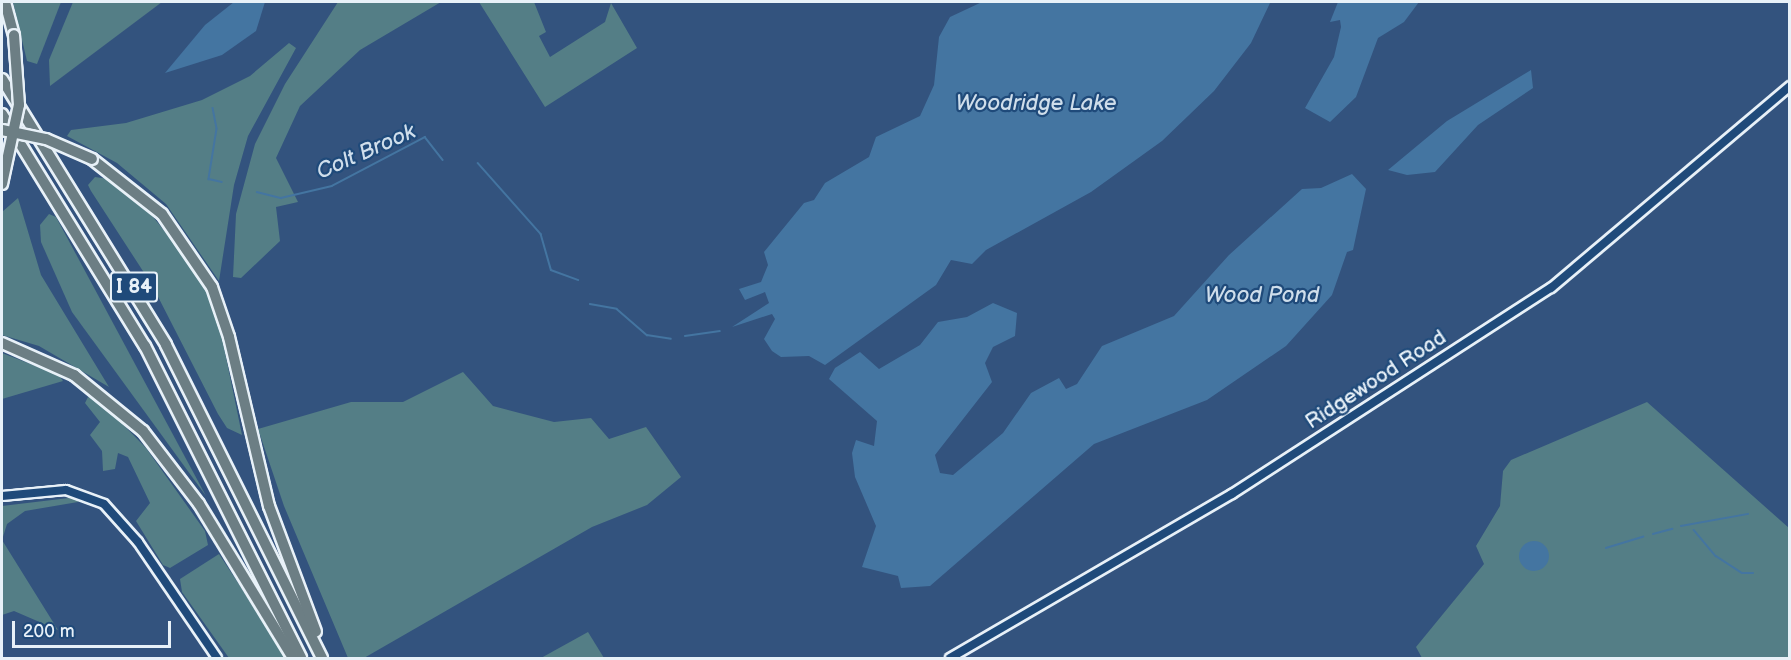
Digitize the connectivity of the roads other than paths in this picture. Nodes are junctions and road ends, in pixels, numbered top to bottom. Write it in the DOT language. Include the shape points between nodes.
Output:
graph roads {
  1 [pos="5,2"];
  2 [pos="2,79"];
  3 [pos="1790,86"];
  4 [pos="2,114"];
  5 [pos="2,130"];
  6 [pos="2,184"];
  7 [pos="2,343"];
  8 [pos="2,496"];
  9 [pos="322,657"];
  10 [pos="217,658"];
  11 [pos="293,658"];
  12 [pos="301,658"];
  13 [pos="950,658"];
  1 -- 6 [label="highway, bridge" via="14,35 18,112"];
  2 -- 9 [label="highway, I 84" via="131,282"];
  3 -- 13 [label="main road, Ridgewood Road" via="1539,296 1222,500"];
  4 -- 12 [label="highway, I 84" via="122,306"];
  5 -- 9 [label="highway, bridge" via="46,139 92,159 162,214 209,282 229,337 273,520"];
  7 -- 11 [label="highway" via="63,368 122,410 162,452 213,524"];
  8 -- 10 [label="main road" via="66,490 104,504 138,542"];
}
